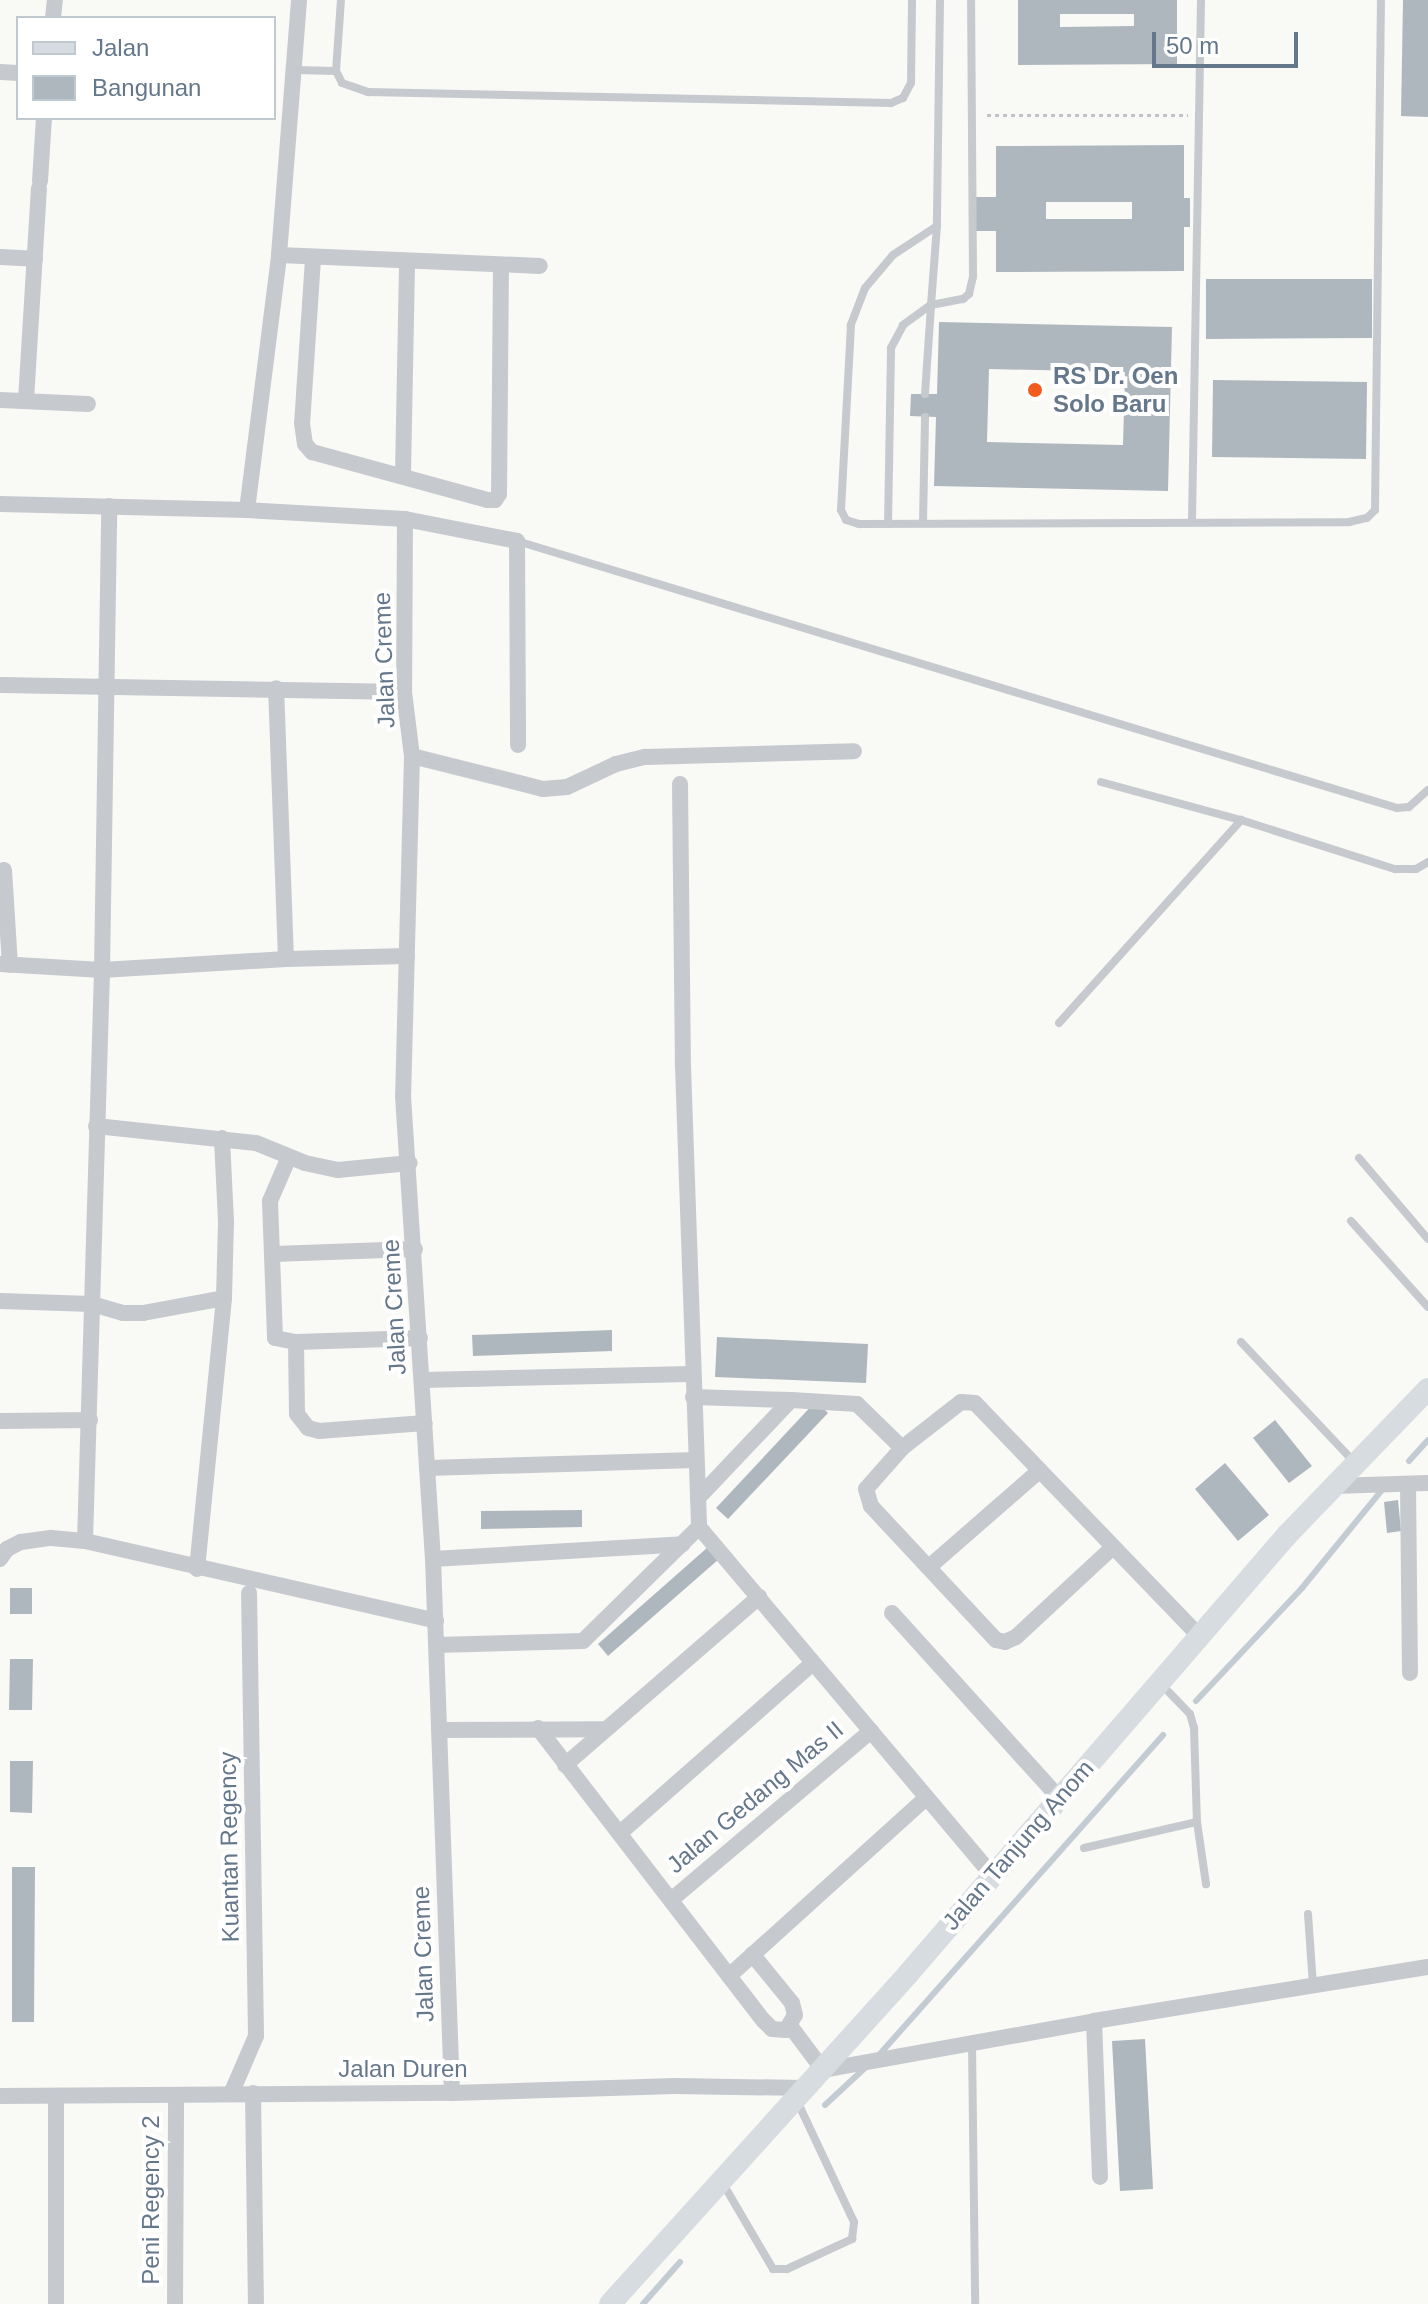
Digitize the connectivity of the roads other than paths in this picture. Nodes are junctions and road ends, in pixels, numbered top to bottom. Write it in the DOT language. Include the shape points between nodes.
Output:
graph roads {
  1 [pos="299,0"];
  2 [pos="341,0"];
  3 [pos="912,0"];
  4 [pos="940,0"];
  5 [pos="971,0"];
  6 [pos="1201,0"];
  7 [pos="1381,0"];
  8 [pos="295,70"];
  9 [pos="336,71"];
  10 [pos="44,120"];
  11 [pos="937,226"];
  12 [pos="279,255"];
  13 [pos="0,257"];
  14 [pos="35,259"];
  15 [pos="313,259"];
  16 [pos="407,263"];
  17 [pos="501,265"];
  18 [pos="540,266"];
  19 [pos="931,305"];
  20 [pos="925,394"];
  21 [pos="0,400"];
  22 [pos="26,400"];
  23 [pos="88,404"];
  24 [pos="925,417"];
  25 [pos="403,474"];
  26 [pos="0,504"];
  27 [pos="109,506"];
  28 [pos="247,510"];
  29 [pos="405,519"];
  30 [pos="1192,521"];
  31 [pos="923,523"];
  32 [pos="888,524"];
  33 [pos="517,541"];
  34 [pos="0,685"];
  35 [pos="106,686"];
  36 [pos="276,688"];
  37 [pos="404,692"];
  38 [pos="518,745"];
  39 [pos="854,751"];
  40 [pos="412,756"];
  41 [pos="1101,782"];
  42 [pos="680,784"];
  43 [pos="1428,790"];
  44 [pos="1241,820"];
  45 [pos="1428,862"];
  46 [pos="4,870"];
  47 [pos="407,956"];
  48 [pos="286,959"];
  49 [pos="5,964"];
  50 [pos="102,970"];
  51 [pos="1059,1023"];
  52 [pos="96,1126"];
  53 [pos="222,1138"];
  54 [pos="289,1157"];
  55 [pos="1359,1158"];
  56 [pos="410,1163"];
  57 [pos="1351,1221"];
  58 [pos="1428,1239"];
  59 [pos="415,1249"];
  60 [pos="273,1254"];
  61 [pos="224,1298"];
  62 [pos="0,1301"];
  63 [pos="92,1304"];
  64 [pos="1428,1307"];
  65 [pos="420,1338"];
  66 [pos="296,1342"];
  67 [pos="1241,1342"];
  68 [pos="691,1374"];
  69 [pos="423,1380"];
  70 [pos="1428,1389"];
  71 [pos="693,1397"];
  72 [pos="791,1400"];
  73 [pos="90,1420"];
  74 [pos="0,1421"];
  75 [pos="425,1423"];
  76 [pos="902,1448"];
  77 [pos="696,1460"];
  78 [pos="1355,1463"];
  79 [pos="428,1468"];
  80 [pos="1040,1470"];
  81 [pos="1428,1483"];
  82 [pos="1408,1484"];
  83 [pos="1333,1486"];
  84 [pos="698,1498"];
  85 [pos="699,1527"];
  86 [pos="85,1541"];
  87 [pos="683,1544"];
  88 [pos="1112,1548"];
  89 [pos="0,1559"];
  90 [pos="433,1559"];
  91 [pos="929,1567"];
  92 [pos="197,1569"];
  93 [pos="249,1593"];
  94 [pos="759,1597"];
  95 [pos="892,1613"];
  96 [pos="436,1621"];
  97 [pos="1198,1635"];
  98 [pos="436,1645"];
  99 [pos="813,1663"];
  100 [pos="1410,1673"];
  101 [pos="1159,1682"];
  102 [pos="538,1728"];
  103 [pos="604,1729"];
  104 [pos="439,1730"];
  105 [pos="871,1731"];
  106 [pos="565,1765"];
  107 [pos="1058,1797"];
  108 [pos="926,1798"];
  109 [pos="1197,1822"];
  110 [pos="620,1833"];
  111 [pos="1084,1848"];
  112 [pos="991,1874"];
  113 [pos="1206,1884"];
  114 [pos="671,1900"];
  115 [pos="1308,1914"];
  116 [pos="752,1954"];
  117 [pos="1428,1967"];
  118 [pos="729,1976"];
  119 [pos="1313,1985"];
  120 [pos="1094,2021"];
  121 [pos="791,2027"];
  122 [pos="972,2043"];
  123 [pos="823,2070"];
  124 [pos="253,2093"];
  125 [pos="452,2093"];
  126 [pos="801,2093"];
  127 [pos="231,2094"];
  128 [pos="176,2095"];
  129 [pos="0,2096"];
  130 [pos="56,2096"];
  131 [pos="1100,2177"];
  132 [pos="721,2181"];
  133 [pos="56,2304"];
  134 [pos="175,2304"];
  135 [pos="256,2304"];
  136 [pos="610,2304"];
  137 [pos="975,2304"];
  1 -- 8 [label="street"];
  2 -- 9 [label="lane"];
  3 -- 9 [label="lane" via="911,83 903,98 891,103 368,92 342,83"];
  4 -- 11 [label="lane"];
  5 -- 19 [label="lane" via="973,277 963,299"];
  6 -- 30 [label="lane"];
  7 -- 30 [label="lane" via="1375,510 1359,521"];
  8 -- 9 [label="lane"];
  8 -- 12 [label="street"];
  10 -- 14 [label="street"];
  11 -- 19 [label="lane"];
  11 -- 32 [label="lane" via="893,255 865,288 851,325 841,510 846,520 859,524"];
  12 -- 15 [label="street"];
  12 -- 28 [label="street"];
  13 -- 14 [label="street"];
  14 -- 22 [label="street"];
  15 -- 16 [label="street"];
  15 -- 25 [label="street" via="305,444 312,452"];
  16 -- 17 [label="street"];
  16 -- 25 [label="street"];
  17 -- 18 [label="street"];
  17 -- 25 [label="street" via="498,498 488,500"];
  19 -- 20 [label="lane"];
  19 -- 32 [label="lane" via="903,325 891,348"];
  21 -- 22 [label="street"];
  22 -- 23 [label="street"];
  24 -- 31 [label="lane"];
  26 -- 27 [label="street"];
  27 -- 28 [label="street"];
  27 -- 35 [label="street"];
  28 -- 29 [label="street"];
  29 -- 33 [label="street"];
  29 -- 37 [label="street, Jalan Creme"];
  30 -- 31 [label="lane"];
  31 -- 32 [label="lane"];
  33 -- 38 [label="street"];
  33 -- 43 [label="lane" via="1397,808 1417,802"];
  34 -- 35 [label="street"];
  35 -- 36 [label="street"];
  35 -- 50 [label="street"];
  36 -- 37 [label="street"];
  36 -- 48 [label="street"];
  37 -- 40 [label="street, Jalan Creme"];
  39 -- 40 [label="street" via="645,757 567,787 543,789"];
  40 -- 47 [label="street, Jalan Creme"];
  41 -- 44 [label="lane"];
  42 -- 68 [label="street"];
  44 -- 45 [label="lane" via="1395,869 1416,869"];
  44 -- 51 [label="lane"];
  46 -- 49 [label="street"];
  47 -- 48 [label="street"];
  47 -- 56 [label="street, Jalan Creme" via="403,1096"];
  48 -- 50 [label="street"];
  49 -- 50 [label="street"];
  50 -- 52 [label="street"];
  52 -- 53 [label="street"];
  52 -- 63 [label="street"];
  53 -- 54 [label="street" via="256,1143"];
  53 -- 61 [label="street"];
  54 -- 56 [label="street" via="338,1170"];
  54 -- 60 [label="street" via="270,1201"];
  55 -- 58 [label="lane"];
  56 -- 59 [label="street, Jalan Creme"];
  57 -- 64 [label="lane"];
  59 -- 60 [label="street"];
  59 -- 65 [label="street, Jalan Creme"];
  60 -- 66 [label="street" via="273,1335"];
  61 -- 63 [label="street" via="143,1313"];
  61 -- 92 [label="street"];
  62 -- 63 [label="street"];
  63 -- 73 [label="street"];
  65 -- 66 [label="street"];
  65 -- 69 [label="street, Jalan Creme"];
  66 -- 75 [label="street" via="297,1414 308,1428"];
  67 -- 78 [label="lane"];
  68 -- 69 [label="street"];
  68 -- 71 [label="street"];
  69 -- 75 [label="street, Jalan Creme"];
  70 -- 78 [label="main road, Jalan Tanjung Anom"];
  71 -- 72 [label="street"];
  71 -- 77 [label="street"];
  72 -- 76 [label="street" via="857,1404"];
  72 -- 84 [label="street"];
  73 -- 74 [label="street"];
  73 -- 86 [label="street"];
  75 -- 79 [label="street, Jalan Creme"];
  76 -- 80 [label="street" via="968,1401"];
  76 -- 91 [label="street" via="868,1482 866,1497"];
  77 -- 79 [label="street"];
  77 -- 84 [label="street"];
  78 -- 83 [label="main road, Jalan Tanjung Anom"];
  79 -- 90 [label="street, Jalan Creme"];
  80 -- 88 [label="street"];
  80 -- 91 [label="street"];
  81 -- 82 [label="street"];
  82 -- 83 [label="street"];
  82 -- 100 [label="street"];
  83 -- 97 [label="main road, Jalan Tanjung Anom"];
  84 -- 85 [label="street"];
  85 -- 87 [label="street"];
  85 -- 94 [label="street"];
  86 -- 89 [label="street" via="21,1542"];
  86 -- 92 [label="street"];
  87 -- 90 [label="street"];
  87 -- 98 [label="street" via="583,1641"];
  88 -- 91 [label="street" via="1005,1642 989,1635"];
  88 -- 97 [label="street"];
  90 -- 96 [label="street, Jalan Creme"];
  92 -- 96 [label="street"];
  93 -- 127 [label="street, Kuantan Regency" via="256,2036"];
  94 -- 99 [label="street"];
  94 -- 103 [label="street"];
  95 -- 107 [label="street"];
  96 -- 98 [label="street, Jalan Creme"];
  97 -- 101 [label="main road, Jalan Tanjung Anom"];
  98 -- 104 [label="street, Jalan Creme"];
  99 -- 105 [label="street"];
  99 -- 110 [label="street"];
  101 -- 107 [label="main road, Jalan Tanjung Anom"];
  101 -- 109 [label="lane" via="1190,1714 1194,1728"];
  102 -- 103 [label="street"];
  102 -- 104 [label="street"];
  102 -- 106 [label="street"];
  103 -- 106 [label="street"];
  104 -- 125 [label="street, Jalan Creme"];
  105 -- 108 [label="street"];
  105 -- 114 [label="street, Jalan Gedang Mas II"];
  106 -- 110 [label="street"];
  107 -- 112 [label="main road, Jalan Tanjung Anom"];
  108 -- 112 [label="street"];
  108 -- 116 [label="street"];
  109 -- 111 [label="lane"];
  109 -- 113 [label="lane"];
  110 -- 114 [label="street"];
  112 -- 123 [label="main road, Jalan Tanjung Anom"];
  114 -- 118 [label="street"];
  115 -- 119 [label="lane"];
  116 -- 118 [label="street"];
  116 -- 121 [label="street" via="792,2003"];
  117 -- 119 [label="street"];
  118 -- 121 [label="street" via="772,2029"];
  119 -- 120 [label="street"];
  120 -- 122 [label="street"];
  120 -- 131 [label="street"];
  121 -- 123 [label="street"];
  122 -- 123 [label="street"];
  122 -- 137 [label="lane"];
  123 -- 126 [label="main road, Jalan Tanjung Anom"];
  124 -- 125 [label="street, Jalan Duren"];
  124 -- 127 [label="street, Jalan Duren"];
  124 -- 135 [label="street"];
  125 -- 126 [label="street, Jalan Duren" via="675,2086"];
  126 -- 132 [label="main road, Jalan Tanjung Anom"];
  126 -- 132 [label="lane" via="854,2222 852,2239 787,2269 773,2269"];
  127 -- 128 [label="street, Jalan Duren"];
  128 -- 130 [label="street, Jalan Duren"];
  128 -- 134 [label="street, Peni Regency 2"];
  129 -- 130 [label="street, Jalan Duren"];
  130 -- 133 [label="street"];
  132 -- 136 [label="main road, Jalan Tanjung Anom"];
}
